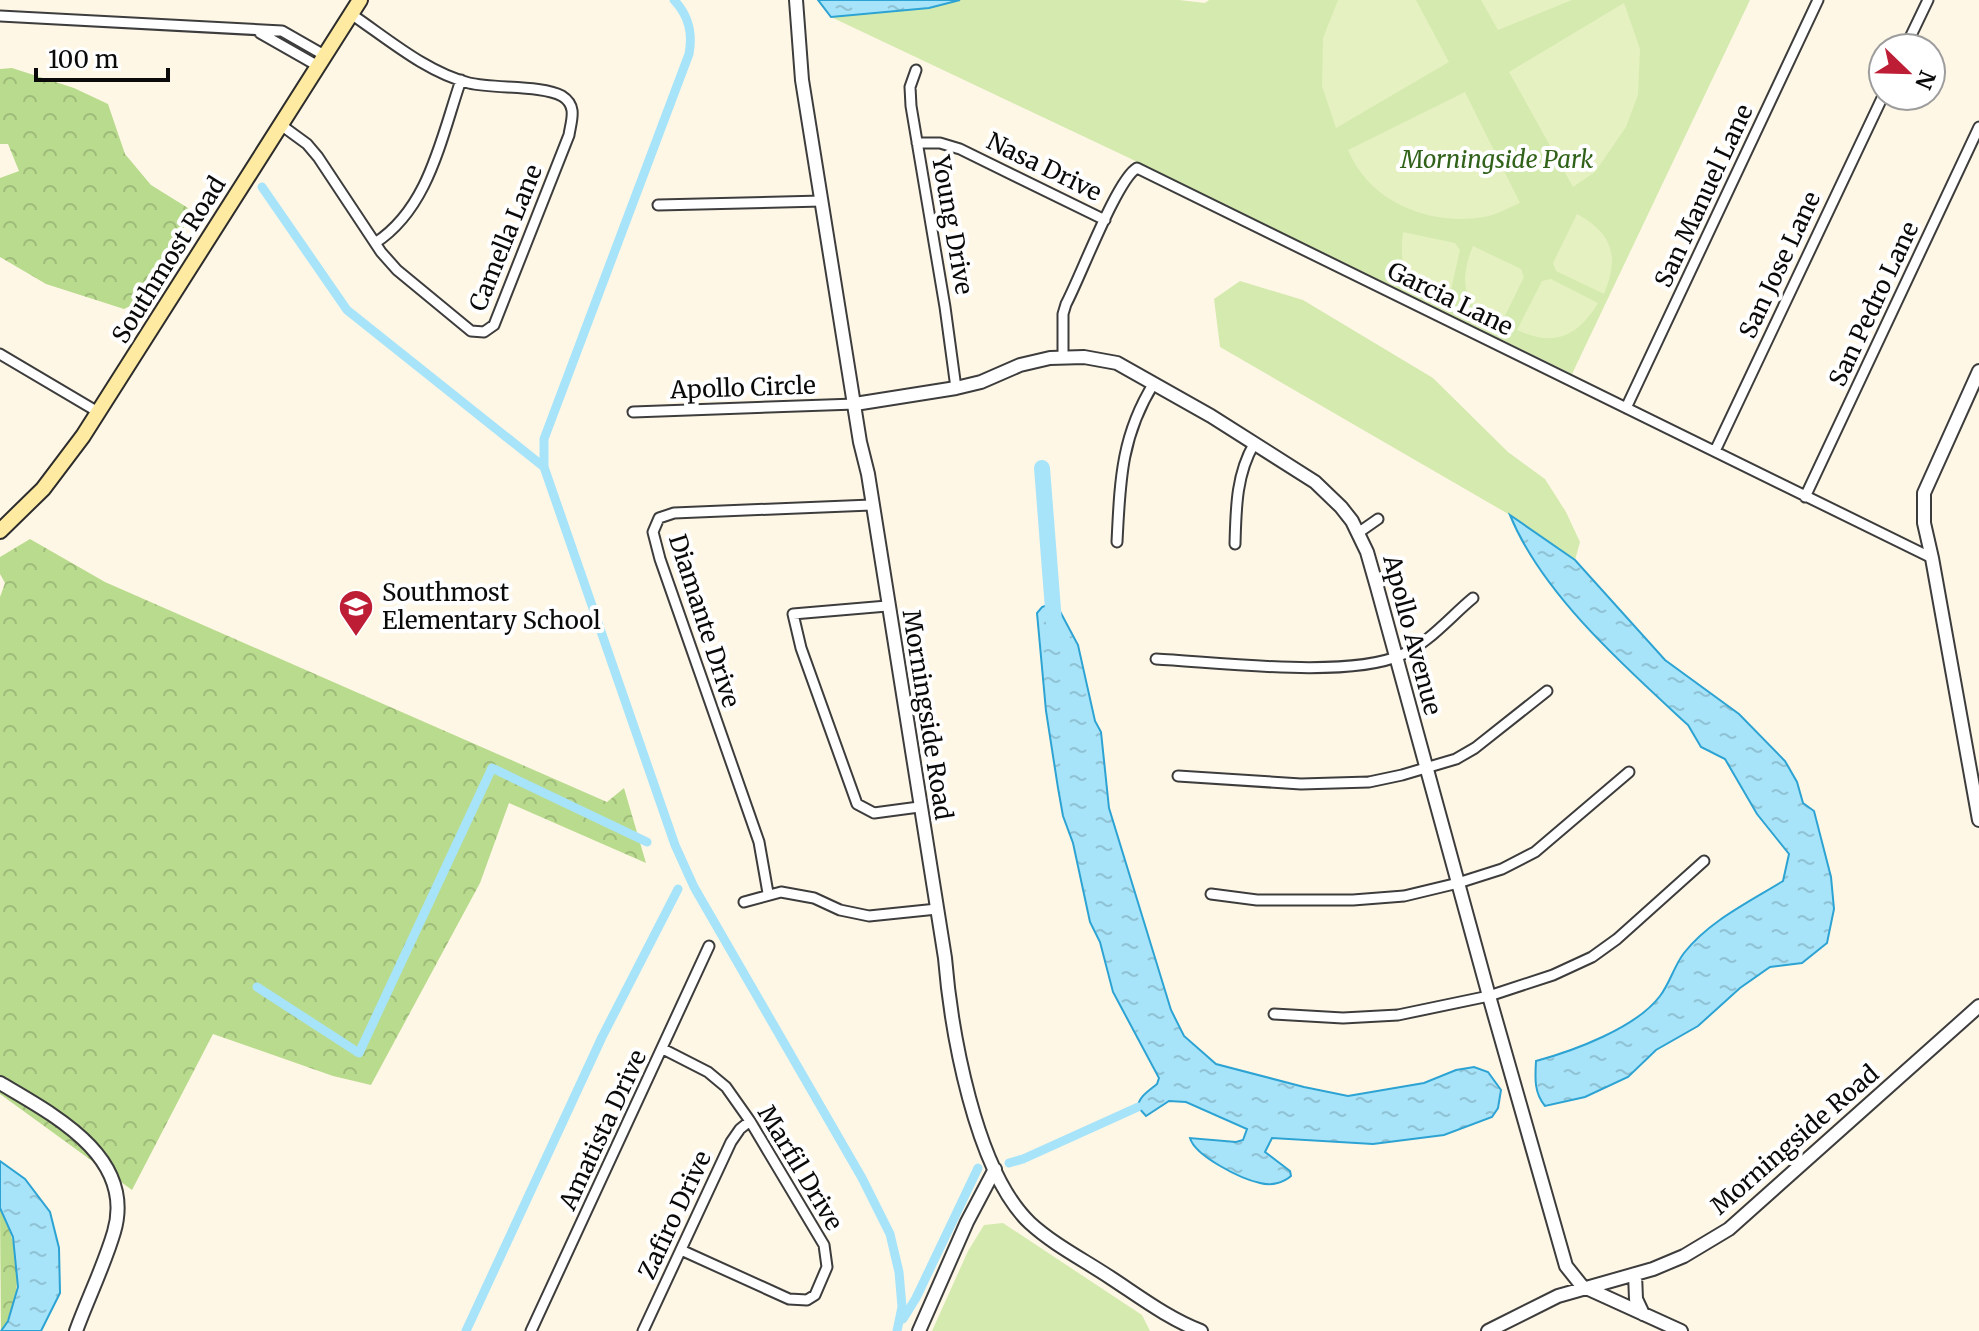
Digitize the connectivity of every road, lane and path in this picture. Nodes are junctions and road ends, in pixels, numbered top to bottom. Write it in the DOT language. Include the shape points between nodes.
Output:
graph roads {
  1 [pos="360,0"];
  2 [pos="796,0"];
  3 [pos="1818,0"];
  4 [pos="1928,0"];
  5 [pos="351,14"];
  6 [pos="0,16"];
  7 [pos="1913,32"];
  8 [pos="321,61"];
  9 [pos="916,70"];
  10 [pos="461,80"];
  11 [pos="1875,112"];
  12 [pos="281,125"];
  13 [pos="1979,127"];
  14 [pos="917,143"];
  15 [pos="822,201"];
  16 [pos="658,205"];
  17 [pos="1105,220"];
  18 [pos="375,243"];
  19 [pos="0,355"];
  20 [pos="1063,357"];
  21 [pos="1979,371"];
  22 [pos="1154,383"];
  23 [pos="956,388"];
  24 [pos="855,404"];
  25 [pos="1626,408"];
  26 [pos="98,412"];
  27 [pos="633,412"];
  28 [pos="1254,444"];
  29 [pos="1715,451"];
  30 [pos="1805,497"];
  31 [pos="871,505"];
  32 [pos="1378,519"];
  33 [pos="0,531"];
  34 [pos="1358,533"];
  35 [pos="1117,542"];
  36 [pos="1235,544"];
  37 [pos="1932,558"];
  38 [pos="1473,598"];
  39 [pos="887,606"];
  40 [pos="1396,657"];
  41 [pos="1156,659"];
  42 [pos="1547,691"];
  43 [pos="1426,768"];
  44 [pos="1629,772"];
  45 [pos="1178,776"];
  46 [pos="919,807"];
  47 [pos="1979,820"];
  48 [pos="1704,861"];
  49 [pos="1458,883"];
  50 [pos="768,893"];
  51 [pos="1211,894"];
  52 [pos="744,902"];
  53 [pos="937,909"];
  54 [pos="709,946"];
  55 [pos="1489,996"];
  56 [pos="1979,1006"];
  57 [pos="1274,1014"];
  58 [pos="663,1049"];
  59 [pos="0,1083"];
  60 [pos="750,1121"];
  61 [pos="995,1169"];
  62 [pos="681,1250"];
  63 [pos="1635,1274"];
  64 [pos="1586,1288"];
  65 [pos="1643,1314"];
  66 [pos="76,1331"];
  67 [pos="531,1331"];
  68 [pos="643,1331"];
  69 [pos="919,1331"];
  70 [pos="1201,1331"];
  71 [pos="1488,1331"];
  72 [pos="1681,1331"];
  1 -- 5 [label="main road, Southmost Road"];
  2 -- 15 [label="street, Morningside Road" via="802,80"];
  3 -- 25 [label="street, San Manuel Lane"];
  4 -- 7 [label="street"];
  5 -- 8 [label="main road, Southmost Road"];
  5 -- 10 [label="street, Camella Lane" via="427,65"];
  6 -- 8 [label="street" via="282,31"];
  8 -- 12 [label="main road, Southmost Road"];
  9 -- 14 [label="street, Young Drive" via="910,87"];
  10 -- 18 [label="street" via="415,203 400,225"];
  10 -- 18 [label="street, Camella Lane" via="559,94 573,111 569,135 494,325 477,333 466,328 406,279"];
  11 -- 29 [label="street, San Jose Lane"];
  12 -- 18 [label="street, Camella Lane" via="318,157"];
  12 -- 26 [label="main road, Southmost Road"];
  13 -- 30 [label="street, San Pedro Lane"];
  14 -- 17 [label="street, Nasa Drive" via="960,149"];
  14 -- 23 [label="street, Young Drive"];
  15 -- 16 [label="street"];
  15 -- 24 [label="street, Morningside Road"];
  17 -- 20 [label="street, Garcia Lane" via="1066,304"];
  17 -- 25 [label="street, Garcia Lane" via="1137,168"];
  19 -- 26 [label="street"];
  20 -- 22 [label="street, Apollo Avenue" via="1117,363"];
  20 -- 23 [label="street, Apollo Avenue" via="1033,361"];
  21 -- 37 [label="street" via="1924,493"];
  22 -- 28 [label="street, Apollo Avenue"];
  22 -- 35 [label="street" via="1128,435"];
  23 -- 24 [label="street, Apollo Avenue"];
  24 -- 27 [label="street, Apollo Circle"];
  24 -- 31 [label="street, Morningside Road"];
  25 -- 29 [label="street, Garcia Lane"];
  26 -- 33 [label="main road, Southmost Road" via="43,489"];
  28 -- 34 [label="street, Apollo Avenue" via="1315,482"];
  28 -- 36 [label="street" via="1240,480"];
  29 -- 30 [label="street, Garcia Lane"];
  30 -- 37 [label="street, Garcia Lane"];
  31 -- 39 [label="street, Morningside Road"];
  31 -- 50 [label="street, Diamante Drive" via="674,513 659,518 653,532 759,842"];
  32 -- 34 [label="street"];
  34 -- 40 [label="street, Apollo Avenue"];
  37 -- 47 [label="street"];
  38 -- 40 [label="street"];
  39 -- 46 [label="street, Morningside Road"];
  39 -- 46 [label="street" via="793,614 857,804 874,813"];
  40 -- 41 [label="street" via="1317,667"];
  40 -- 43 [label="street, Apollo Avenue"];
  42 -- 43 [label="street" via="1475,748"];
  43 -- 45 [label="street" via="1369,782 1301,784"];
  43 -- 49 [label="street, Apollo Avenue"];
  44 -- 49 [label="street" via="1535,852"];
  46 -- 53 [label="street, Morningside Road"];
  48 -- 55 [label="street" via="1592,957"];
  49 -- 51 [label="street" via="1404,896 1353,900 1257,900"];
  49 -- 55 [label="street, Apollo Avenue"];
  50 -- 52 [label="street"];
  50 -- 53 [label="street" via="796,893 869,916"];
  53 -- 61 [label="street, Morningside Road" via="967,1088"];
  54 -- 58 [label="street, Amatista Drive"];
  55 -- 57 [label="street" via="1398,1015"];
  55 -- 64 [label="street, Apollo Avenue" via="1566,1266"];
  56 -- 63 [label="street, Morningside Road" via="1729,1229 1684,1256"];
  58 -- 60 [label="street, Marfil Drive" via="717,1079"];
  58 -- 67 [label="street, Amatista Drive"];
  59 -- 66 [label="street" via="89,1143 115,1185 114,1234"];
  60 -- 62 [label="street, Zafiro Drive" via="731,1142"];
  60 -- 62 [label="street, Marfil Drive" via="824,1245 827,1267 820,1287 807,1300 789,1299"];
  61 -- 69 [label="street"];
  61 -- 70 [label="street, Morningside Road" via="1030,1222 1151,1304"];
  62 -- 68 [label="street, Zafiro Drive"];
  63 -- 64 [label="street, Morningside Road"];
  63 -- 65 [label="street"];
  64 -- 65 [label="street"];
  64 -- 71 [label="street, Morningside Road"];
  65 -- 72 [label="street"];
}
